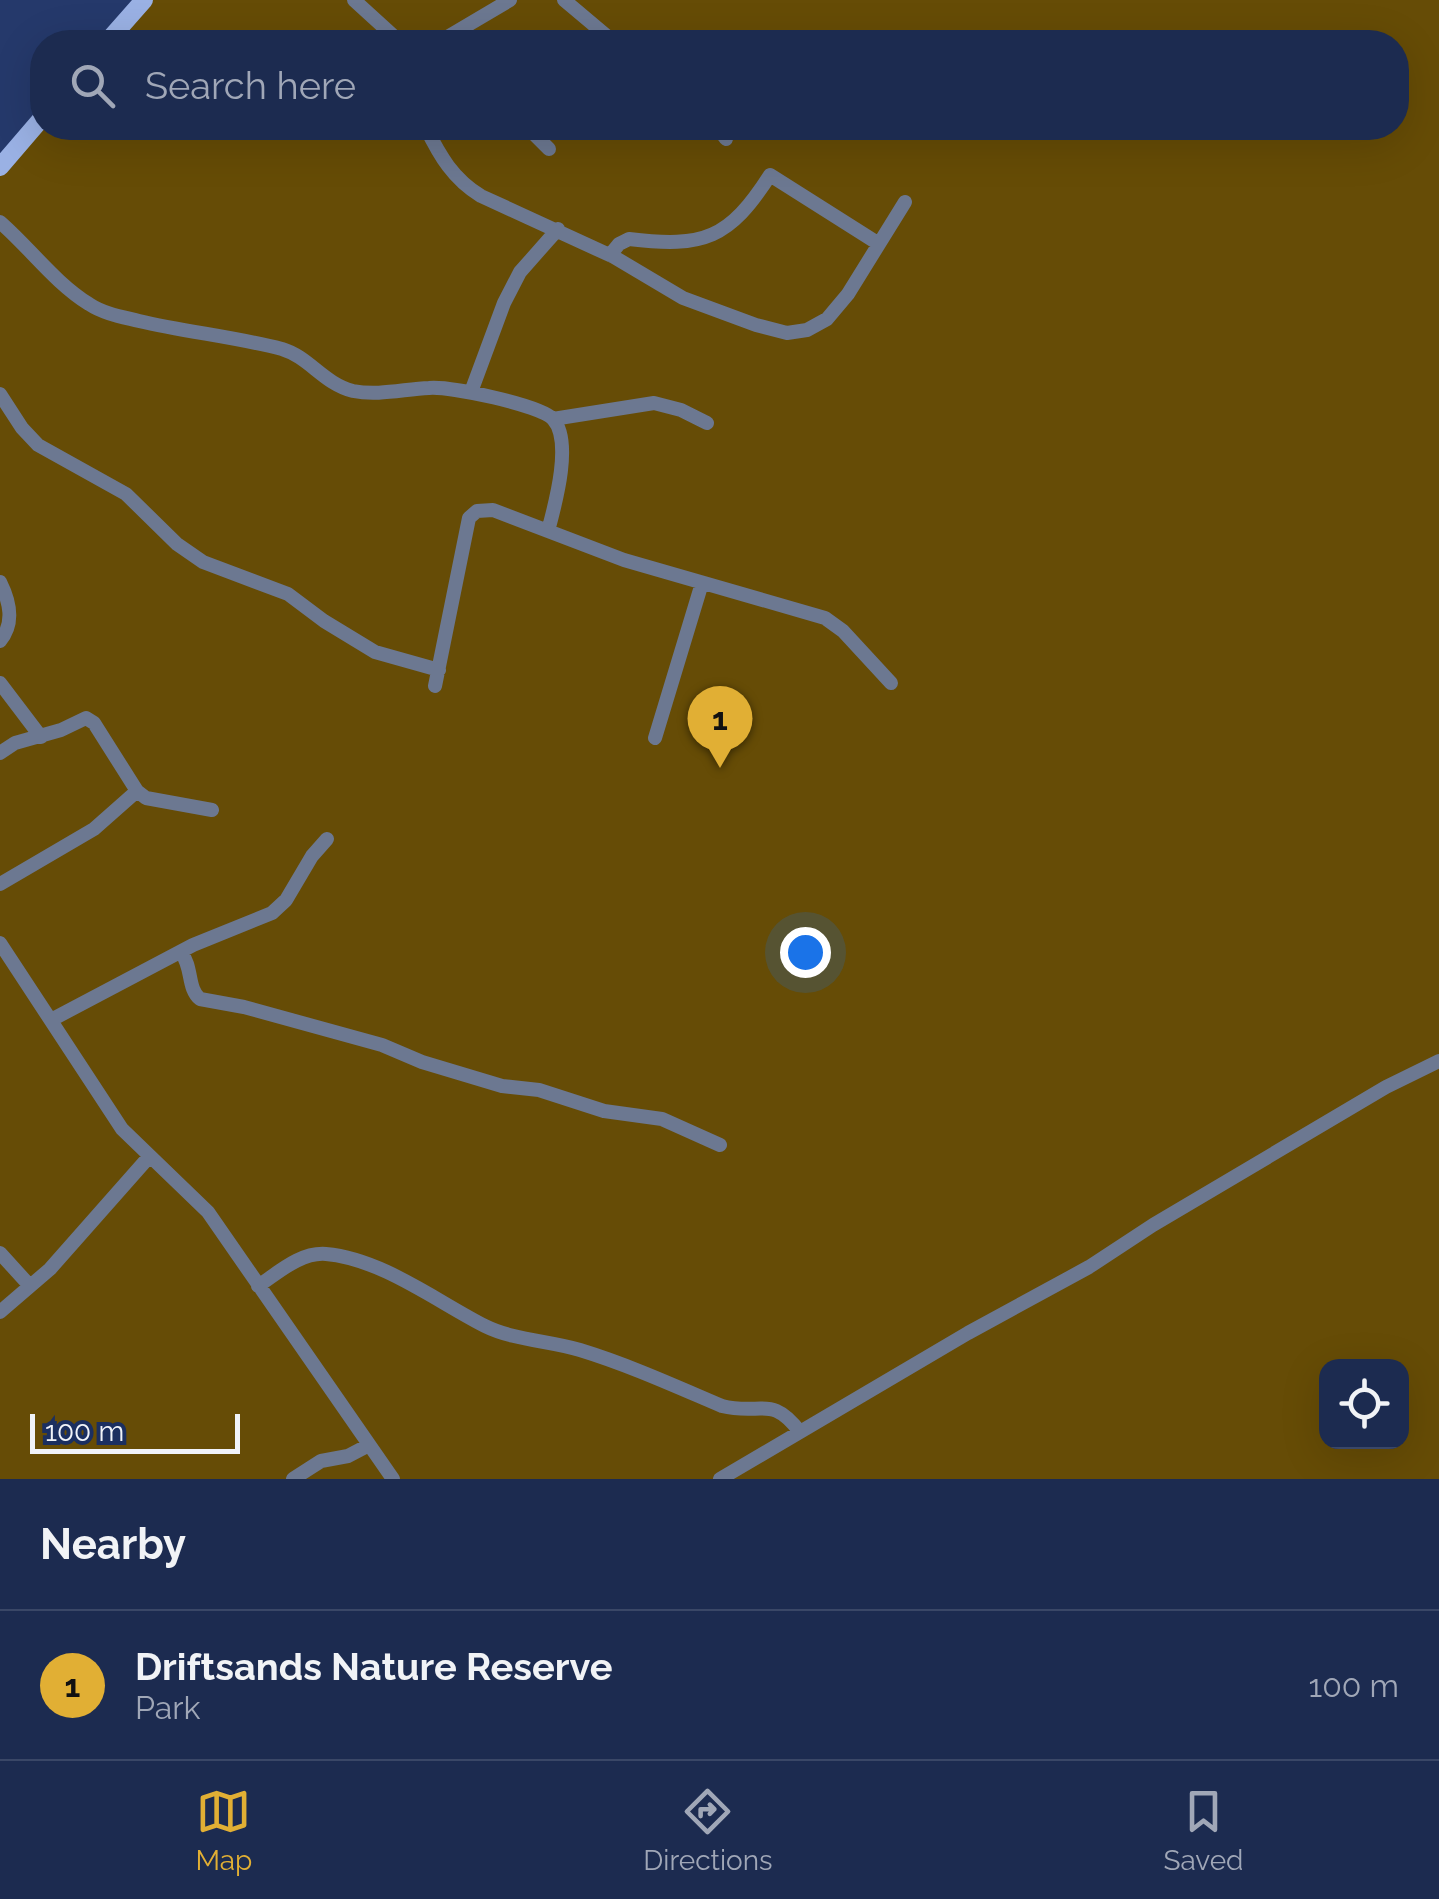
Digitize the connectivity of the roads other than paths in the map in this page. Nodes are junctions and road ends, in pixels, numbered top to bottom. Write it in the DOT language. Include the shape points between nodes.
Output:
graph roads {
  1 [pos="144,0"];
  2 [pos="354,0"];
  3 [pos="510,0"];
  4 [pos="564,0"];
  5 [pos="118,30"];
  6 [pos="387,30"];
  7 [pos="471,30"];
  8 [pos="600,30"];
  9 [pos="30,132"];
  10 [pos="432,140"];
  11 [pos="540,140"];
  12 [pos="549,149"];
  13 [pos="0,168"];
  14 [pos="904,202"];
  15 [pos="0,222"];
  16 [pos="558,230"];
  17 [pos="878,244"];
  18 [pos="610,255"];
  19 [pos="471,392"];
  20 [pos="0,394"];
  21 [pos="553,419"];
  22 [pos="707,422"];
  23 [pos="548,531"];
  24 [pos="0,582"];
  25 [pos="702,584"];
  26 [pos="0,641"];
  27 [pos="439,670"];
  28 [pos="0,683"];
  29 [pos="891,683"];
  30 [pos="435,686"];
  31 [pos="41,737"];
  32 [pos="655,738"];
  33 [pos="0,752"];
  34 [pos="137,791"];
  35 [pos="212,810"];
  36 [pos="327,839"];
  37 [pos="0,884"];
  38 [pos="0,943"];
  39 [pos="181,952"];
  40 [pos="51,1020"];
  41 [pos="1439,1061"];
  42 [pos="720,1144"];
  43 [pos="148,1158"];
  44 [pos="0,1254"];
  45 [pos="30,1286"];
  46 [pos="258,1286"];
  47 [pos="0,1312"];
  48 [pos="800,1432"];
  49 [pos="369,1445"];
  50 [pos="293,1479"];
  51 [pos="393,1479"];
  52 [pos="720,1479"];
  1 -- 5 [label="main road"];
  2 -- 6 [label="street"];
  3 -- 7 [label="street"];
  4 -- 8 [label="street"];
  9 -- 13 [label="main road"];
  10 -- 16 [label="street" via="462,184"];
  11 -- 12 [label="street"];
  14 -- 17 [label="street"];
  15 -- 19 [label="street" via="68,290 110,314 284,350 355,392"];
  16 -- 18 [label="street"];
  16 -- 19 [label="street" via="520,272"];
  17 -- 18 [label="street" via="770,175 726,230 704,240 629,239"];
  17 -- 18 [label="street" via="827,319 787,333 683,298"];
  19 -- 21 [label="street"];
  20 -- 27 [label="street" via="38,445 126,494 203,562 288,594 376,652"];
  21 -- 22 [label="street" via="654,402"];
  21 -- 23 [label="street" via="562,464"];
  23 -- 25 [label="street"];
  23 -- 27 [label="street" via="492,510 469,518"];
  24 -- 26 [label="street" via="10,614"];
  25 -- 29 [label="street" via="826,618"];
  25 -- 32 [label="street"];
  27 -- 30 [label="street"];
  28 -- 31 [label="street"];
  31 -- 33 [label="street"];
  31 -- 34 [label="street" via="86,718"];
  34 -- 35 [label="street"];
  34 -- 37 [label="street" via="94,829"];
  36 -- 39 [label="street" via="272,913"];
  38 -- 40 [label="street"];
  39 -- 40 [label="street"];
  39 -- 42 [label="street" via="200,999 382,1044 502,1086 662,1119"];
  40 -- 43 [label="street" via="122,1130"];
  41 -- 48 [label="street"];
  43 -- 45 [label="street"];
  43 -- 46 [label="street" via="208,1212"];
  44 -- 45 [label="street"];
  45 -- 47 [label="street"];
  46 -- 48 [label="street" via="304,1256 341,1257 406,1280 500,1332 621,1362 722,1406 771,1407"];
  46 -- 49 [label="street"];
  48 -- 52 [label="street"];
  49 -- 50 [label="street"];
  49 -- 51 [label="street"];
}
